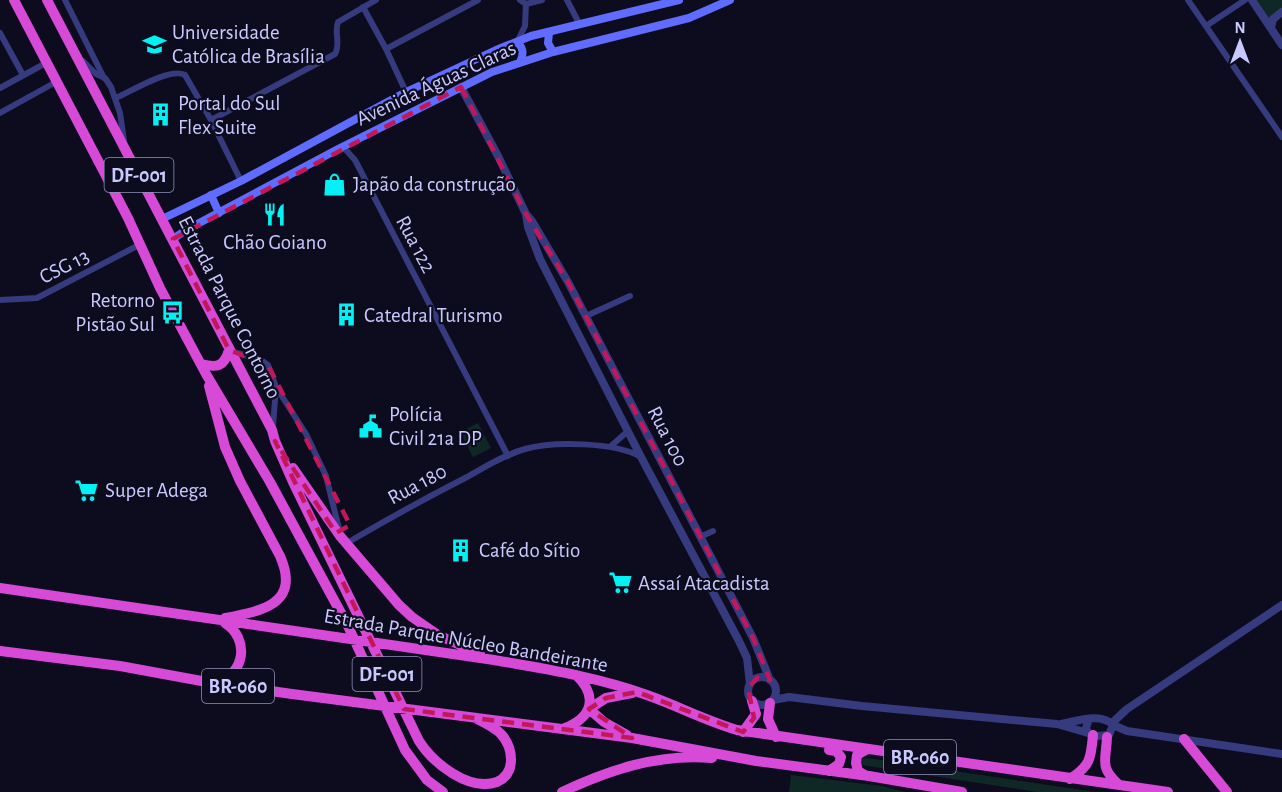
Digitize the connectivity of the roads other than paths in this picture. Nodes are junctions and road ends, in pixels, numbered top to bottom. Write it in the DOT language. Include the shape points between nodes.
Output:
graph roads {
  1 [pos="14,0"];
  2 [pos="47,0"];
  3 [pos="66,0"];
  4 [pos="376,0"];
  5 [pos="478,0"];
  6 [pos="542,0"];
  7 [pos="567,0"];
  8 [pos="730,0"];
  9 [pos="1188,0"];
  10 [pos="1245,0"];
  11 [pos="1252,0"];
  12 [pos="676,1"];
  13 [pos="523,2"];
  14 [pos="363,7"];
  15 [pos="1282,12"];
  16 [pos="580,25"];
  17 [pos="1206,26"];
  18 [pos="1270,28"];
  19 [pos="0,33"];
  20 [pos="549,33"];
  21 [pos="518,42"];
  22 [pos="1282,45"];
  23 [pos="386,49"];
  24 [pos="75,51"];
  25 [pos="553,52"];
  26 [pos="520,62"];
  27 [pos="46,63"];
  28 [pos="23,75"];
  29 [pos="105,78"];
  30 [pos="56,82"];
  31 [pos="461,87"];
  32 [pos="0,88"];
  33 [pos="406,92"];
  34 [pos="116,98"];
  35 [pos="0,113"];
  36 [pos="212,120"];
  37 [pos="1282,137"];
  38 [pos="125,148"];
  39 [pos="340,148"];
  40 [pos="241,181"];
  41 [pos="211,195"];
  42 [pos="219,213"];
  43 [pos="526,214"];
  44 [pos="162,219"];
  45 [pos="173,239"];
  46 [pos="140,245"];
  47 [pos="630,296"];
  48 [pos="0,300"];
  49 [pos="586,316"];
  50 [pos="597,338"];
  51 [pos="583,344"];
  52 [pos="229,350"];
  53 [pos="203,369"];
  54 [pos="276,387"];
  55 [pos="628,431"];
  56 [pos="274,436"];
  57 [pos="611,446"];
  58 [pos="508,456"];
  59 [pos="641,457"];
  60 [pos="665,469"];
  61 [pos="652,476"];
  62 [pos="713,531"];
  63 [pos="700,537"];
  64 [pos="344,540"];
  65 [pos="0,588"];
  66 [pos="1282,605"];
  67 [pos="220,621"];
  68 [pos="0,651"];
  69 [pos="494,660"];
  70 [pos="576,675"];
  71 [pos="770,680"];
  72 [pos="207,682"];
  73 [pos="750,684"];
  74 [pos="776,691"];
  75 [pos="637,692"];
  76 [pos="789,697"];
  77 [pos="752,701"];
  78 [pos="772,701"];
  79 [pos="589,709"];
  80 [pos="1127,709"];
  81 [pos="1099,718"];
  82 [pos="477,719"];
  83 [pos="1089,719"];
  84 [pos="1057,724"];
  85 [pos="1113,724"];
  86 [pos="562,729"];
  87 [pos="1127,730"];
  88 [pos="740,731"];
  89 [pos="1090,734"];
  90 [pos="1108,735"];
  91 [pos="776,737"];
  92 [pos="632,738"];
  93 [pos="1184,740"];
  94 [pos="866,750"];
  95 [pos="1282,754"];
  96 [pos="756,761"];
  97 [pos="830,771"];
  98 [pos="869,776"];
  99 [pos="1070,779"];
  100 [pos="1119,785"];
  101 [pos="443,792"];
  102 [pos="562,792"];
  103 [pos="962,792"];
  104 [pos="1168,792"];
  105 [pos="1227,792"];
  1 -- 27 [label="highway, DF-001"];
  2 -- 24 [label="highway, Estrada Parque Contorno / DF-001"];
  3 -- 29 [label="street"];
  4 -- 14 [label="street"];
  5 -- 23 [label="street"];
  6 -- 13 [label="street"];
  7 -- 16 [label="street"];
  8 -- 25 [label="main road, Avenida Águas Claras" via="689,18"];
  9 -- 17 [label="street"];
  10 -- 17 [label="street"];
  11 -- 18 [label="street"];
  12 -- 16 [label="main road, Avenida Águas Claras"];
  13 -- 21 [label="street" via="525,26"];
  14 -- 23 [label="street"];
  14 -- 36 [label="street" via="338,22 335,54"];
  15 -- 18 [label="street"];
  16 -- 20 [label="main road, Avenida Águas Claras"];
  17 -- 37 [label="street"];
  18 -- 22 [label="street"];
  19 -- 28 [label="street"];
  20 -- 21 [label="main road, Avenida Águas Claras"];
  20 -- 25 [label="main road" via="548,45"];
  21 -- 26 [label="main road" via="523,49"];
  21 -- 33 [label="main road, Avenida Águas Claras"];
  23 -- 33 [label="street"];
  24 -- 29 [label="street" via="90,69"];
  24 -- 38 [label="highway, Estrada Parque Contorno / DF-001"];
  25 -- 26 [label="main road, Avenida Águas Claras"];
  26 -- 31 [label="main road, Avenida Águas Claras"];
  27 -- 28 [label="street"];
  27 -- 30 [label="highway, DF-001"];
  28 -- 32 [label="street"];
  29 -- 34 [label="street"];
  30 -- 35 [label="street"];
  30 -- 46 [label="highway, DF-001"];
  31 -- 39 [label="main road, Avenida Águas Claras"];
  31 -- 43 [label="street, Rua 100"];
  33 -- 40 [label="main road, Avenida Águas Claras"];
  34 -- 36 [label="street" via="168,74 182,73"];
  34 -- 38 [label="street"];
  36 -- 40 [label="street"];
  38 -- 44 [label="highway, Estrada Parque Contorno / DF-001"];
  39 -- 42 [label="main road, Avenida Águas Claras"];
  39 -- 58 [label="street, Rua 122" via="355,160"];
  40 -- 41 [label="main road, Avenida Águas Claras"];
  41 -- 42 [label="main road"];
  41 -- 44 [label="main road, Avenida Águas Claras"];
  42 -- 45 [label="main road, Avenida Águas Claras"];
  43 -- 49 [label="street, Rua 100"];
  43 -- 51 [label="street, Rua 100" via="540,259"];
  44 -- 45 [label="highway, Estrada Parque Contorno / DF-001"];
  45 -- 52 [label="highway, Estrada Parque Contorno / DF-001"];
  46 -- 48 [label="street, CSG 13" via="37,298"];
  46 -- 53 [label="highway, DF-001"];
  47 -- 49 [label="street"];
  49 -- 50 [label="street, Rua 100"];
  50 -- 51 [label="street"];
  50 -- 60 [label="street, Rua 100"];
  51 -- 55 [label="street, Rua 100"];
  52 -- 53 [label="highway" via="221,365"];
  52 -- 54 [label="street" via="268,365"];
  52 -- 56 [label="highway, Estrada Parque Contorno / DF-001"];
  53 -- 67 [label="highway" via="225,447 280,556 287,583 279,598 265,609"];
  53 -- 101 [label="highway, DF-001" via="348,626 405,750 427,780"];
  54 -- 56 [label="street"];
  54 -- 64 [label="street" via="306,434 326,476"];
  55 -- 57 [label="street"];
  55 -- 59 [label="street, Rua 100"];
  56 -- 64 [label="highway"];
  56 -- 82 [label="highway, DF-001" via="427,753 464,780 495,783 509,770 511,754 500,733"];
  57 -- 58 [label="street, Rua 180" via="548,445"];
  57 -- 59 [label="street, Rua 180"];
  58 -- 64 [label="street, Rua 180"];
  59 -- 61 [label="street, Rua 100"];
  60 -- 61 [label="street"];
  60 -- 63 [label="street, Rua 100"];
  61 -- 73 [label="street, Rua 100" via="739,641 747,658"];
  62 -- 63 [label="street"];
  63 -- 71 [label="street, Rua 100" via="753,638"];
  64 -- 69 [label="highway" via="412,617"];
  65 -- 67 [label="highway, Estrada Parque Núcleo Bandeirante / BR-060"];
  66 -- 80 [label="street"];
  67 -- 69 [label="highway, Estrada Parque Núcleo Bandeirante / BR-060"];
  67 -- 72 [label="highway" via="238,635 241,656 227,678"];
  68 -- 72 [label="highway, BR-060"];
  69 -- 70 [label="highway, Estrada Parque Núcleo Bandeirante / BR-060"];
  70 -- 75 [label="highway, Estrada Parque Núcleo Bandeirante / BR-060"];
  70 -- 79 [label="highway" via="589,692"];
  71 -- 73 [label="street" via="757,678"];
  71 -- 74 [label="street"];
  72 -- 82 [label="highway, BR-060"];
  73 -- 77 [label="street" via="748,693"];
  74 -- 76 [label="street"];
  74 -- 78 [label="street"];
  75 -- 79 [label="highway" via="606,698"];
  75 -- 88 [label="highway, Estrada Parque Núcleo Bandeirante / BR-060"];
  76 -- 78 [label="street"];
  76 -- 84 [label="street"];
  77 -- 78 [label="street" via="761,705"];
  77 -- 88 [label="highway" via="756,714"];
  78 -- 91 [label="highway" via="768,719"];
  79 -- 86 [label="highway" via="577,724"];
  79 -- 92 [label="highway"];
  80 -- 81 [label="street"];
  80 -- 85 [label="street"];
  81 -- 83 [label="street"];
  81 -- 85 [label="street"];
  82 -- 86 [label="highway, BR-060"];
  83 -- 84 [label="street"];
  83 -- 89 [label="street" via="1086,728"];
  84 -- 89 [label="street"];
  85 -- 87 [label="street"];
  85 -- 90 [label="street"];
  86 -- 92 [label="highway, BR-060"];
  87 -- 90 [label="street"];
  87 -- 93 [label="street"];
  88 -- 91 [label="highway, Estrada Parque Núcleo Bandeirante / BR-060"];
  88 -- 97 [label="highway" via="744,735 836,751 841,754 841,762"];
  89 -- 90 [label="street"];
  89 -- 99 [label="highway" via="1088,764"];
  90 -- 100 [label="highway" via="1105,767"];
  91 -- 94 [label="highway, Estrada Parque Núcleo Bandeirante / BR-060"];
  92 -- 96 [label="highway, BR-060"];
  93 -- 95 [label="street"];
  93 -- 105 [label="highway"];
  94 -- 98 [label="highway" via="859,753 856,763 858,771"];
  94 -- 99 [label="highway, Estrada Parque Núcleo Bandeirante / BR-060"];
  96 -- 97 [label="highway, BR-060"];
  96 -- 102 [label="highway" via="653,760"];
  97 -- 98 [label="highway, BR-060"];
  98 -- 103 [label="highway, BR-060"];
  99 -- 100 [label="highway, Estrada Parque Núcleo Bandeirante / BR-060"];
  100 -- 104 [label="highway, Estrada Parque Núcleo Bandeirante / BR-060"];
}
